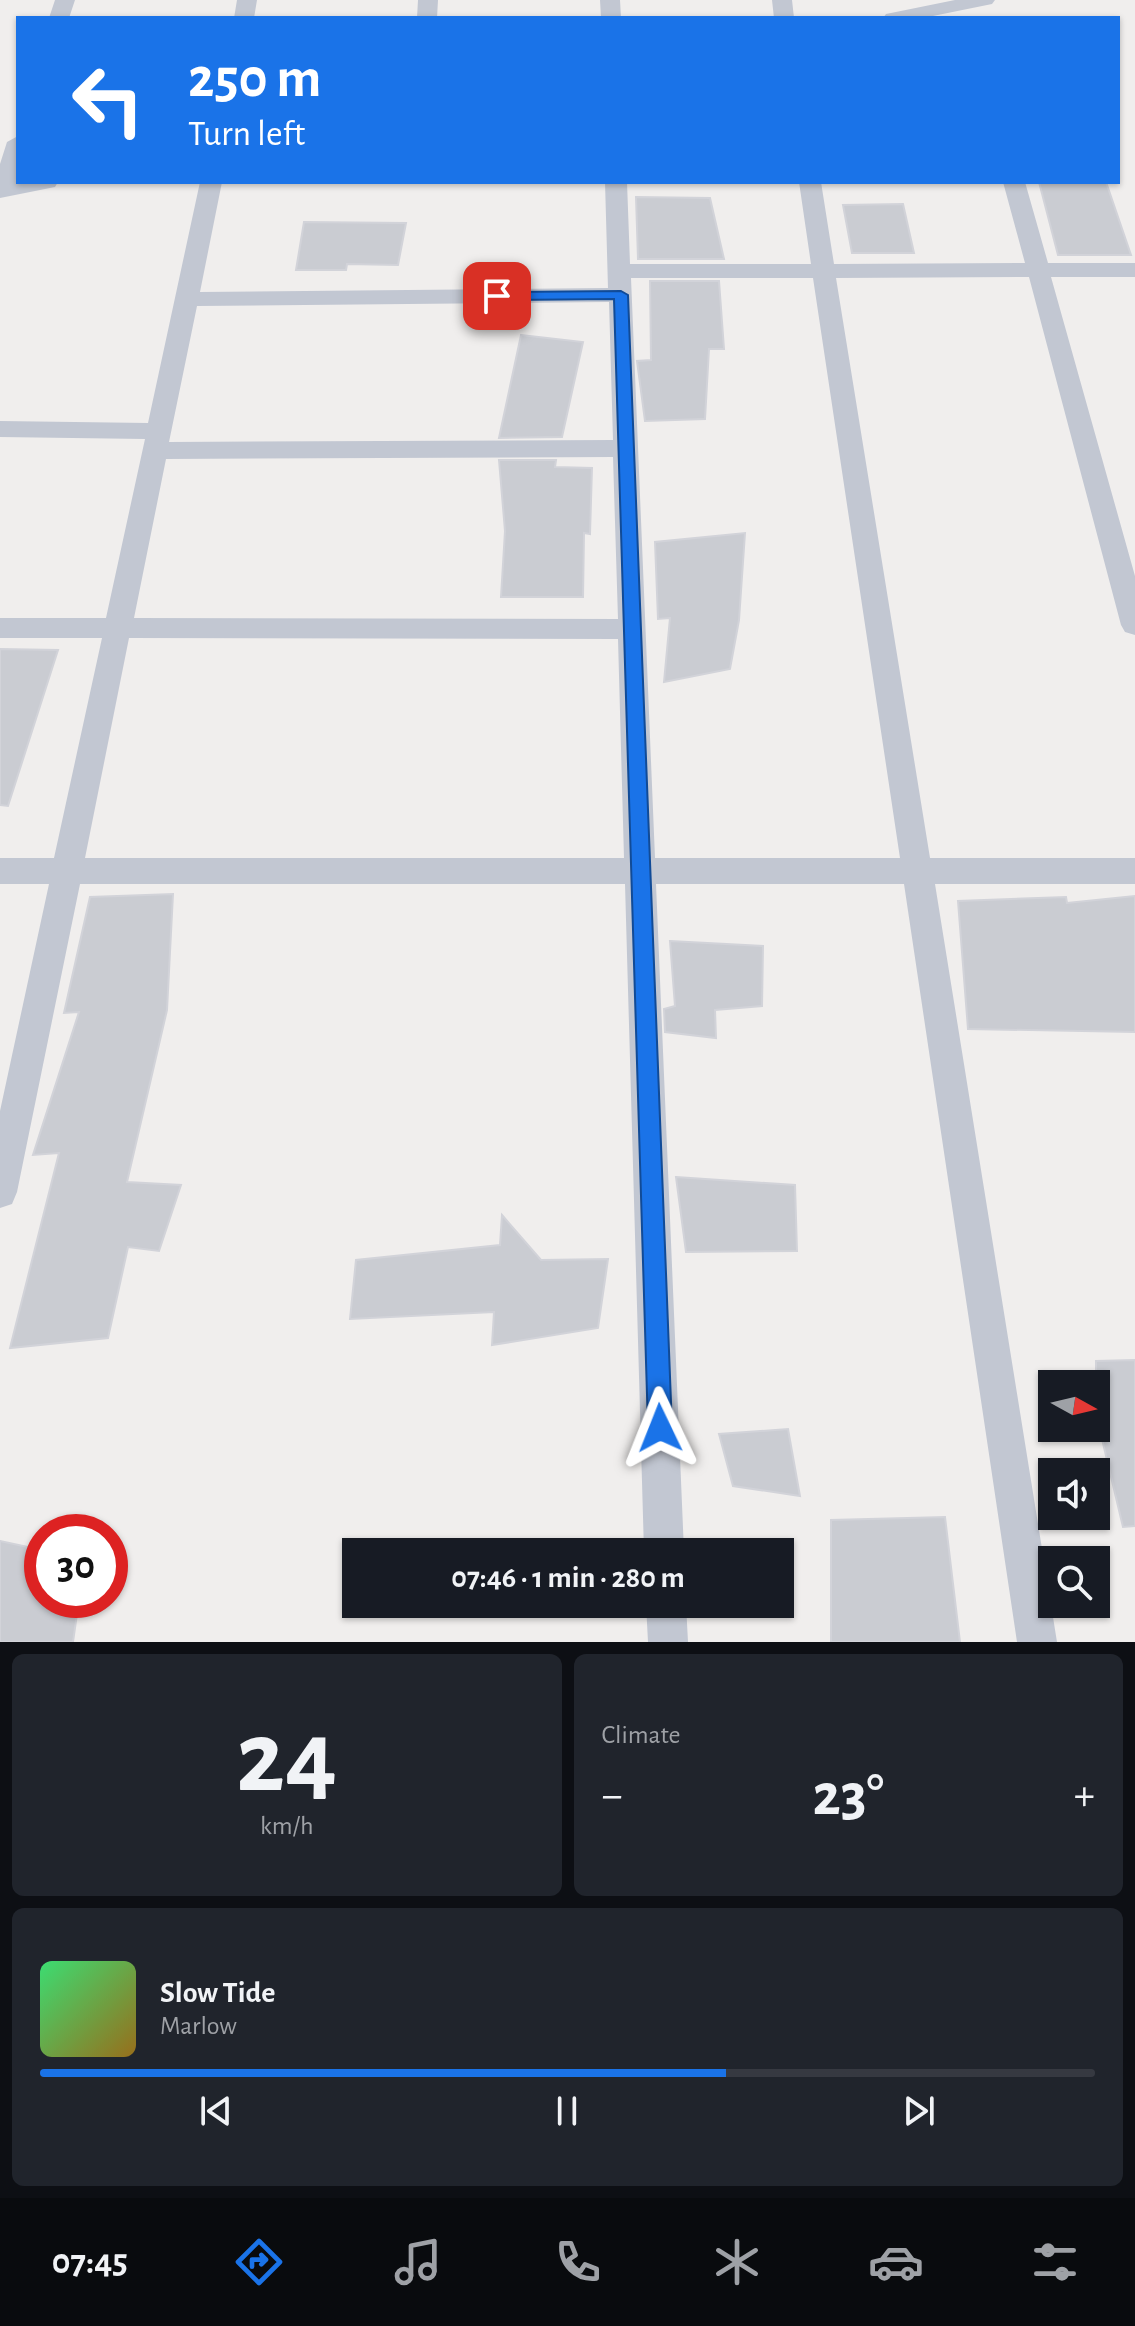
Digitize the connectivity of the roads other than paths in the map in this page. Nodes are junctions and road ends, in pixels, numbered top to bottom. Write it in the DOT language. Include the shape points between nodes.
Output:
graph roads {
  1 [pos="985,0"];
  2 [pos="966,7"];
  3 [pos="906,16"];
  4 [pos="16,148"];
  5 [pos="37,184"];
  6 [pos="211,184"];
  7 [pos="616,184"];
  8 [pos="810,184"];
  9 [pos="1015,184"];
  10 [pos="1,191"];
  11 [pos="1135,270"];
  12 [pos="824,271"];
  13 [pos="1038,271"];
  14 [pos="620,283"];
  15 [pos="187,299"];
  16 [pos="0,429"];
  17 [pos="157,441"];
  18 [pos="626,448"];
  19 [pos="1135,625"];
  20 [pos="0,628"];
  21 [pos="118,628"];
  22 [pos="632,629"];
  23 [pos="0,871"];
  24 [pos="68,871"];
  25 [pos="640,871"];
  26 [pos="917,871"];
  27 [pos="1135,871"];
  28 [pos="0,1192"];
  29 [pos="664,1538"];
  30 [pos="667,1618"];
  31 [pos="668,1642"];
  32 [pos="1037,1642"];
  1 -- 2 [label="street"];
  2 -- 3 [label="street"];
  4 -- 10 [label="street"];
  5 -- 10 [label="street"];
  6 -- 15 [label="street"];
  7 -- 14 [label="street"];
  8 -- 12 [label="street"];
  9 -- 13 [label="street"];
  11 -- 13 [label="street"];
  12 -- 13 [label="street"];
  12 -- 14 [label="street"];
  12 -- 26 [label="street"];
  13 -- 19 [label="street"];
  14 -- 15 [label="street"];
  14 -- 18 [label="street"];
  15 -- 17 [label="street"];
  16 -- 17 [label="street"];
  17 -- 18 [label="street"];
  17 -- 21 [label="street"];
  18 -- 22 [label="street"];
  20 -- 21 [label="street"];
  21 -- 22 [label="street"];
  21 -- 24 [label="street"];
  22 -- 25 [label="street"];
  23 -- 24 [label="street"];
  24 -- 25 [label="street"];
  24 -- 28 [label="street"];
  25 -- 26 [label="street"];
  25 -- 29 [label="street"];
  26 -- 27 [label="street"];
  26 -- 32 [label="street"];
  30 -- 31 [label="street"];
}
